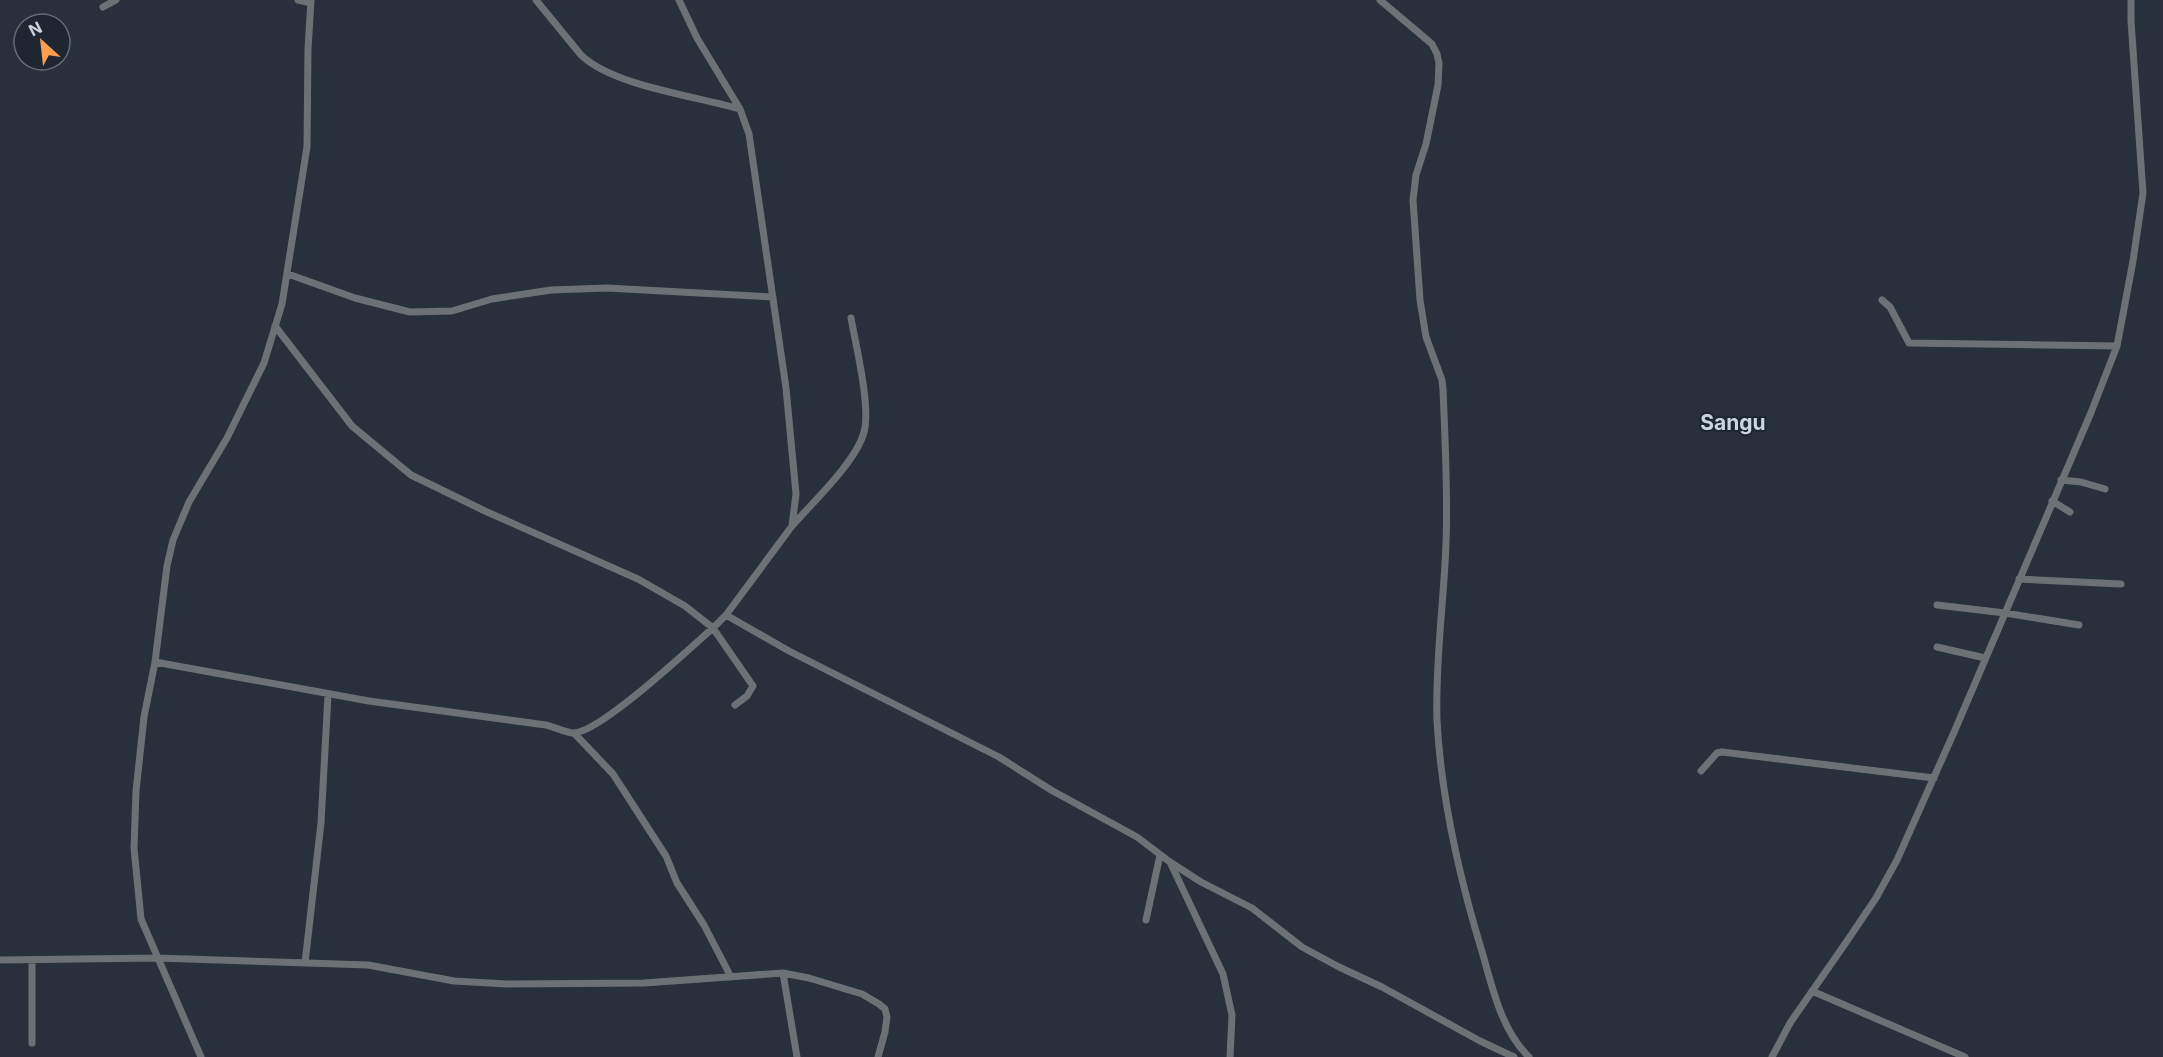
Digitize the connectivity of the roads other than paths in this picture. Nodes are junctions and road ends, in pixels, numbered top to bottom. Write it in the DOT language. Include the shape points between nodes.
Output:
graph roads {
  1 [pos="116,0"];
  2 [pos="298,0"];
  3 [pos="536,0"];
  4 [pos="679,0"];
  5 [pos="1380,0"];
  6 [pos="2131,0"];
  7 [pos="311,1"];
  8 [pos="103,7"];
  9 [pos="740,109"];
  10 [pos="288,274"];
  11 [pos="773,297"];
  12 [pos="1882,300"];
  13 [pos="851,318"];
  14 [pos="275,326"];
  15 [pos="2117,346"];
  16 [pos="2061,480"];
  17 [pos="2105,489"];
  18 [pos="2052,501"];
  19 [pos="2070,512"];
  20 [pos="792,526"];
  21 [pos="2019,579"];
  22 [pos="2121,584"];
  23 [pos="1937,605"];
  24 [pos="2005,613"];
  25 [pos="726,615"];
  26 [pos="2079,625"];
  27 [pos="713,628"];
  28 [pos="1937,647"];
  29 [pos="1985,658"];
  30 [pos="155,662"];
  31 [pos="328,695"];
  32 [pos="735,705"];
  33 [pos="574,733"];
  34 [pos="1701,771"];
  35 [pos="1934,778"];
  36 [pos="1160,855"];
  37 [pos="1170,862"];
  38 [pos="1146,920"];
  39 [pos="158,958"];
  40 [pos="0,960"];
  41 [pos="32,960"];
  42 [pos="305,963"];
  43 [pos="783,973"];
  44 [pos="731,977"];
  45 [pos="1812,991"];
  46 [pos="32,1043"];
  47 [pos="201,1057"];
  48 [pos="797,1057"];
  49 [pos="878,1057"];
  50 [pos="1230,1057"];
  51 [pos="1514,1057"];
  52 [pos="1529,1057"];
  53 [pos="1772,1057"];
  54 [pos="1965,1057"];
  1 -- 8 [label="street"];
  2 -- 7 [label="street"];
  3 -- 9 [label="street" via="581,55 604,71 663,91"];
  4 -- 9 [label="street"];
  5 -- 52 [label="street" via="1432,44 1439,63 1438,85 1413,200 1420,300 1426,337 1443,389 1447,495 1437,720 1445,791 1478,941 1499,1008"];
  6 -- 15 [label="street" via="2143,193"];
  7 -- 10 [label="street" via="307,147"];
  9 -- 11 [label="street" via="749,134"];
  10 -- 11 [label="street" via="410,312 452,311 492,299 551,290 607,288"];
  10 -- 14 [label="street"];
  11 -- 20 [label="street" via="796,494"];
  12 -- 15 [label="street" via="1890,307 1909,343"];
  13 -- 20 [label="street" via="861,374 864,432 856,451"];
  14 -- 27 [label="street" via="352,426 411,474 485,512 638,579 685,606"];
  14 -- 30 [label="street" via="264,363 227,438 189,502 173,540"];
  15 -- 16 [label="street"];
  16 -- 17 [label="street"];
  16 -- 18 [label="street"];
  18 -- 19 [label="street"];
  18 -- 21 [label="street"];
  20 -- 25 [label="street"];
  21 -- 22 [label="street"];
  21 -- 24 [label="street"];
  23 -- 24 [label="street"];
  24 -- 26 [label="street"];
  24 -- 29 [label="street"];
  25 -- 27 [label="street"];
  25 -- 36 [label="street" via="999,757 1137,837"];
  27 -- 32 [label="street" via="753,686"];
  27 -- 33 [label="street" via="622,706 595,725"];
  28 -- 29 [label="street"];
  29 -- 35 [label="street"];
  30 -- 31 [label="street"];
  30 -- 39 [label="street" via="144,717 134,848 141,919"];
  31 -- 33 [label="street" via="546,725"];
  31 -- 42 [label="street" via="321,823"];
  33 -- 44 [label="street" via="613,774 666,856 677,883"];
  34 -- 35 [label="street" via="1722,752"];
  35 -- 45 [label="street" via="1876,898"];
  36 -- 37 [label="street"];
  36 -- 38 [label="street"];
  37 -- 50 [label="street" via="1223,974 1232,1015"];
  37 -- 51 [label="street" via="1252,908 1302,947"];
  39 -- 41 [label="street"];
  39 -- 42 [label="street"];
  39 -- 47 [label="street"];
  40 -- 41 [label="street"];
  41 -- 46 [label="street"];
  42 -- 44 [label="street" via="368,965 454,981 507,984 644,983"];
  43 -- 44 [label="street"];
  43 -- 48 [label="street"];
  43 -- 49 [label="street" via="862,994 879,1004 887,1017"];
  45 -- 53 [label="street"];
  45 -- 54 [label="street"];
}
